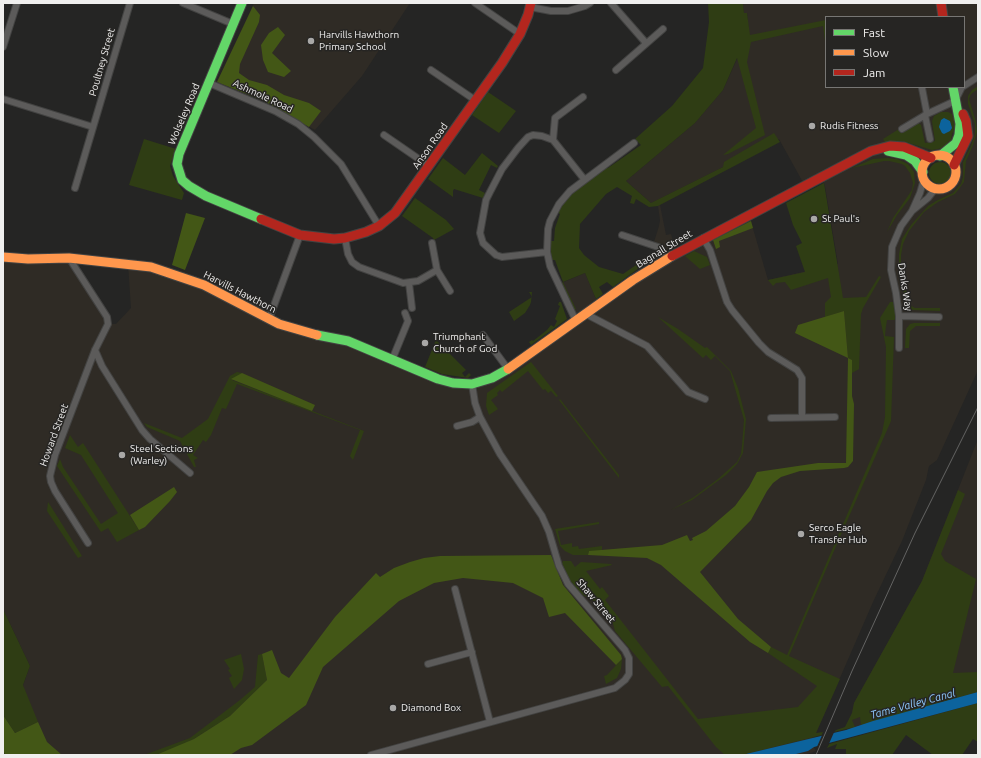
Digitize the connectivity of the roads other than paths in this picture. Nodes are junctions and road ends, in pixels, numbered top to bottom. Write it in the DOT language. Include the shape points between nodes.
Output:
graph roads {
  1 [pos="17,3"];
  2 [pos="130,3"];
  3 [pos="183,3"];
  4 [pos="242,3"];
  5 [pos="475,3"];
  6 [pos="590,3"];
  7 [pos="611,3"];
  8 [pos="942,3"];
  9 [pos="531,5"];
  10 [pos="943,16"];
  11 [pos="233,24"];
  12 [pos="663,29"];
  13 [pos="520,34"];
  14 [pos="4,40"];
  15 [pos="646,43"];
  16 [pos="3,48"];
  17 [pos="431,70"];
  18 [pos="616,70"];
  19 [pos="978,77"];
  20 [pos="209,83"];
  21 [pos="965,85"];
  22 [pos="922,88"];
  23 [pos="953,88"];
  24 [pos="962,88"];
  25 [pos="582,97"];
  26 [pos="3,99"];
  27 [pos="475,100"];
  28 [pos="955,101"];
  29 [pos="926,115"];
  30 [pos="93,128"];
  31 [pos="902,129"];
  32 [pos="384,135"];
  33 [pos="930,139"];
  34 [pos="553,140"];
  35 [pos="634,143"];
  36 [pos="878,149"];
  37 [pos="940,156"];
  38 [pos="931,158"];
  39 [pos="954,165"];
  40 [pos="429,166"];
  41 [pos="923,175"];
  42 [pos="584,180"];
  43 [pos="75,188"];
  44 [pos="936,189"];
  45 [pos="912,211"];
  46 [pos="379,226"];
  47 [pos="300,235"];
  48 [pos="622,235"];
  49 [pos="345,238"];
  50 [pos="703,238"];
  51 [pos="432,244"];
  52 [pos="547,252"];
  53 [pos="3,257"];
  54 [pos="68,258"];
  55 [pos="666,259"];
  56 [pos="437,270"];
  57 [pos="409,283"];
  58 [pos="450,291"];
  59 [pos="412,308"];
  60 [pos="405,313"];
  61 [pos="586,314"];
  62 [pos="899,316"];
  63 [pos="939,317"];
  64 [pos="269,319"];
  65 [pos="576,321"];
  66 [pos="483,335"];
  67 [pos="898,348"];
  68 [pos="95,350"];
  69 [pos="392,360"];
  70 [pos="508,369"];
  71 [pos="472,384"];
  72 [pos="705,399"];
  73 [pos="480,416"];
  74 [pos="835,417"];
  75 [pos="771,418"];
  76 [pos="802,418"];
  77 [pos="457,426"];
  78 [pos="190,473"];
  79 [pos="88,543"];
  80 [pos="454,589"];
  81 [pos="472,652"];
  82 [pos="428,664"];
  83 [pos="490,722"];
  84 [pos="371,755"];
  1 -- 14 [label="street"];
  2 -- 30 [label="street, Poultney Street"];
  3 -- 11 [label="street"];
  4 -- 11 [label="street, Wolseley Road"];
  5 -- 13 [label="street"];
  6 -- 9 [label="street" via="568,10 551,11"];
  7 -- 15 [label="street"];
  8 -- 10 [label="street"];
  9 -- 13 [label="street, Anson Road"];
  11 -- 20 [label="street, Wolseley Road"];
  12 -- 15 [label="street"];
  13 -- 27 [label="street, Anson Road"];
  14 -- 16 [label="street"];
  15 -- 18 [label="street"];
  17 -- 27 [label="street"];
  19 -- 21 [label="street"];
  20 -- 46 [label="street, Ashmole Road" via="276,111 314,137 341,164"];
  20 -- 47 [label="street, Wolseley Road" via="179,154 177,164 182,180 196,192"];
  22 -- 29 [label="street"];
  23 -- 28 [label="street"];
  24 -- 28 [label="street"];
  25 -- 34 [label="street" via="555,118"];
  26 -- 30 [label="street"];
  27 -- 40 [label="street, Anson Road"];
  28 -- 29 [label="street"];
  28 -- 37 [label="street" via="960,124 959,135 956,143"];
  28 -- 39 [label="street" via="966,121 968,136"];
  29 -- 31 [label="street"];
  29 -- 33 [label="street"];
  30 -- 43 [label="street, Poultney Street"];
  32 -- 40 [label="street"];
  34 -- 42 [label="street"];
  34 -- 52 [label="street" via="533,135 518,148 502,169 486,200 480,233 483,243 496,256"];
  35 -- 42 [label="street"];
  36 -- 38 [label="street, Bagnall Street" via="890,146 904,147"];
  36 -- 41 [label="street" via="906,155 915,161"];
  36 -- 50 [label="street, Bagnall Street"];
  37 -- 38 [label="street"];
  37 -- 39 [label="street" via="948,158"];
  38 -- 41 [label="street" via="925,164"];
  39 -- 44 [label="street" via="956,175 951,184"];
  40 -- 46 [label="street, Anson Road" via="395,213"];
  41 -- 44 [label="street" via="928,185"];
  41 -- 45 [label="street, Danks Way" via="920,194"];
  42 -- 52 [label="street" via="564,196 554,212 548,229"];
  44 -- 45 [label="street, Danks Way"];
  45 -- 62 [label="street, Danks Way" via="901,226 892,247 891,270"];
  46 -- 49 [label="street, Anson Road"];
  47 -- 49 [label="street, Anson Road" via="334,240"];
  47 -- 64 [label="street"];
  48 -- 55 [label="street" via="658,247"];
  49 -- 57 [label="street" via="352,262 403,283"];
  50 -- 55 [label="street, Bagnall Street"];
  50 -- 76 [label="street" via="710,250 732,310 766,350 797,370 802,378"];
  51 -- 56 [label="street"];
  52 -- 65 [label="street" via="550,266"];
  53 -- 54 [label="street, Harvills Hawthorn"];
  54 -- 64 [label="street, Harvills Hawthorn" via="151,266 204,285"];
  54 -- 68 [label="street, Howard Street" via="107,317 108,324"];
  55 -- 61 [label="street, Bagnall Street"];
  56 -- 57 [label="street" via="418,282"];
  56 -- 58 [label="street"];
  57 -- 59 [label="street"];
  60 -- 69 [label="street" via="408,321"];
  61 -- 65 [label="street, Bagnall Street"];
  61 -- 72 [label="street" via="647,346 688,392"];
  62 -- 63 [label="street"];
  62 -- 67 [label="street, Danks Way"];
  64 -- 69 [label="street, Harvills Hawthorn" via="291,328 348,341"];
  65 -- 70 [label="street, Bagnall Street"];
  66 -- 70 [label="street"];
  68 -- 78 [label="street" via="102,366 142,430"];
  68 -- 79 [label="street, Howard Street" via="55,455 50,477 55,491"];
  69 -- 71 [label="street, Harvills Hawthorn" via="438,380"];
  70 -- 71 [label="street, Bagnall Street" via="492,378"];
  71 -- 73 [label="street, Shaw Street"];
  73 -- 77 [label="street" via="472,422"];
  73 -- 83 [label="street, Shaw Street" via="500,454 542,516 568,584 625,650 630,667 629,674 615,688"];
  74 -- 76 [label="street"];
  75 -- 76 [label="street"];
  80 -- 81 [label="street"];
  81 -- 82 [label="street"];
  81 -- 83 [label="street"];
  83 -- 84 [label="street, Shaw Street"];
}
